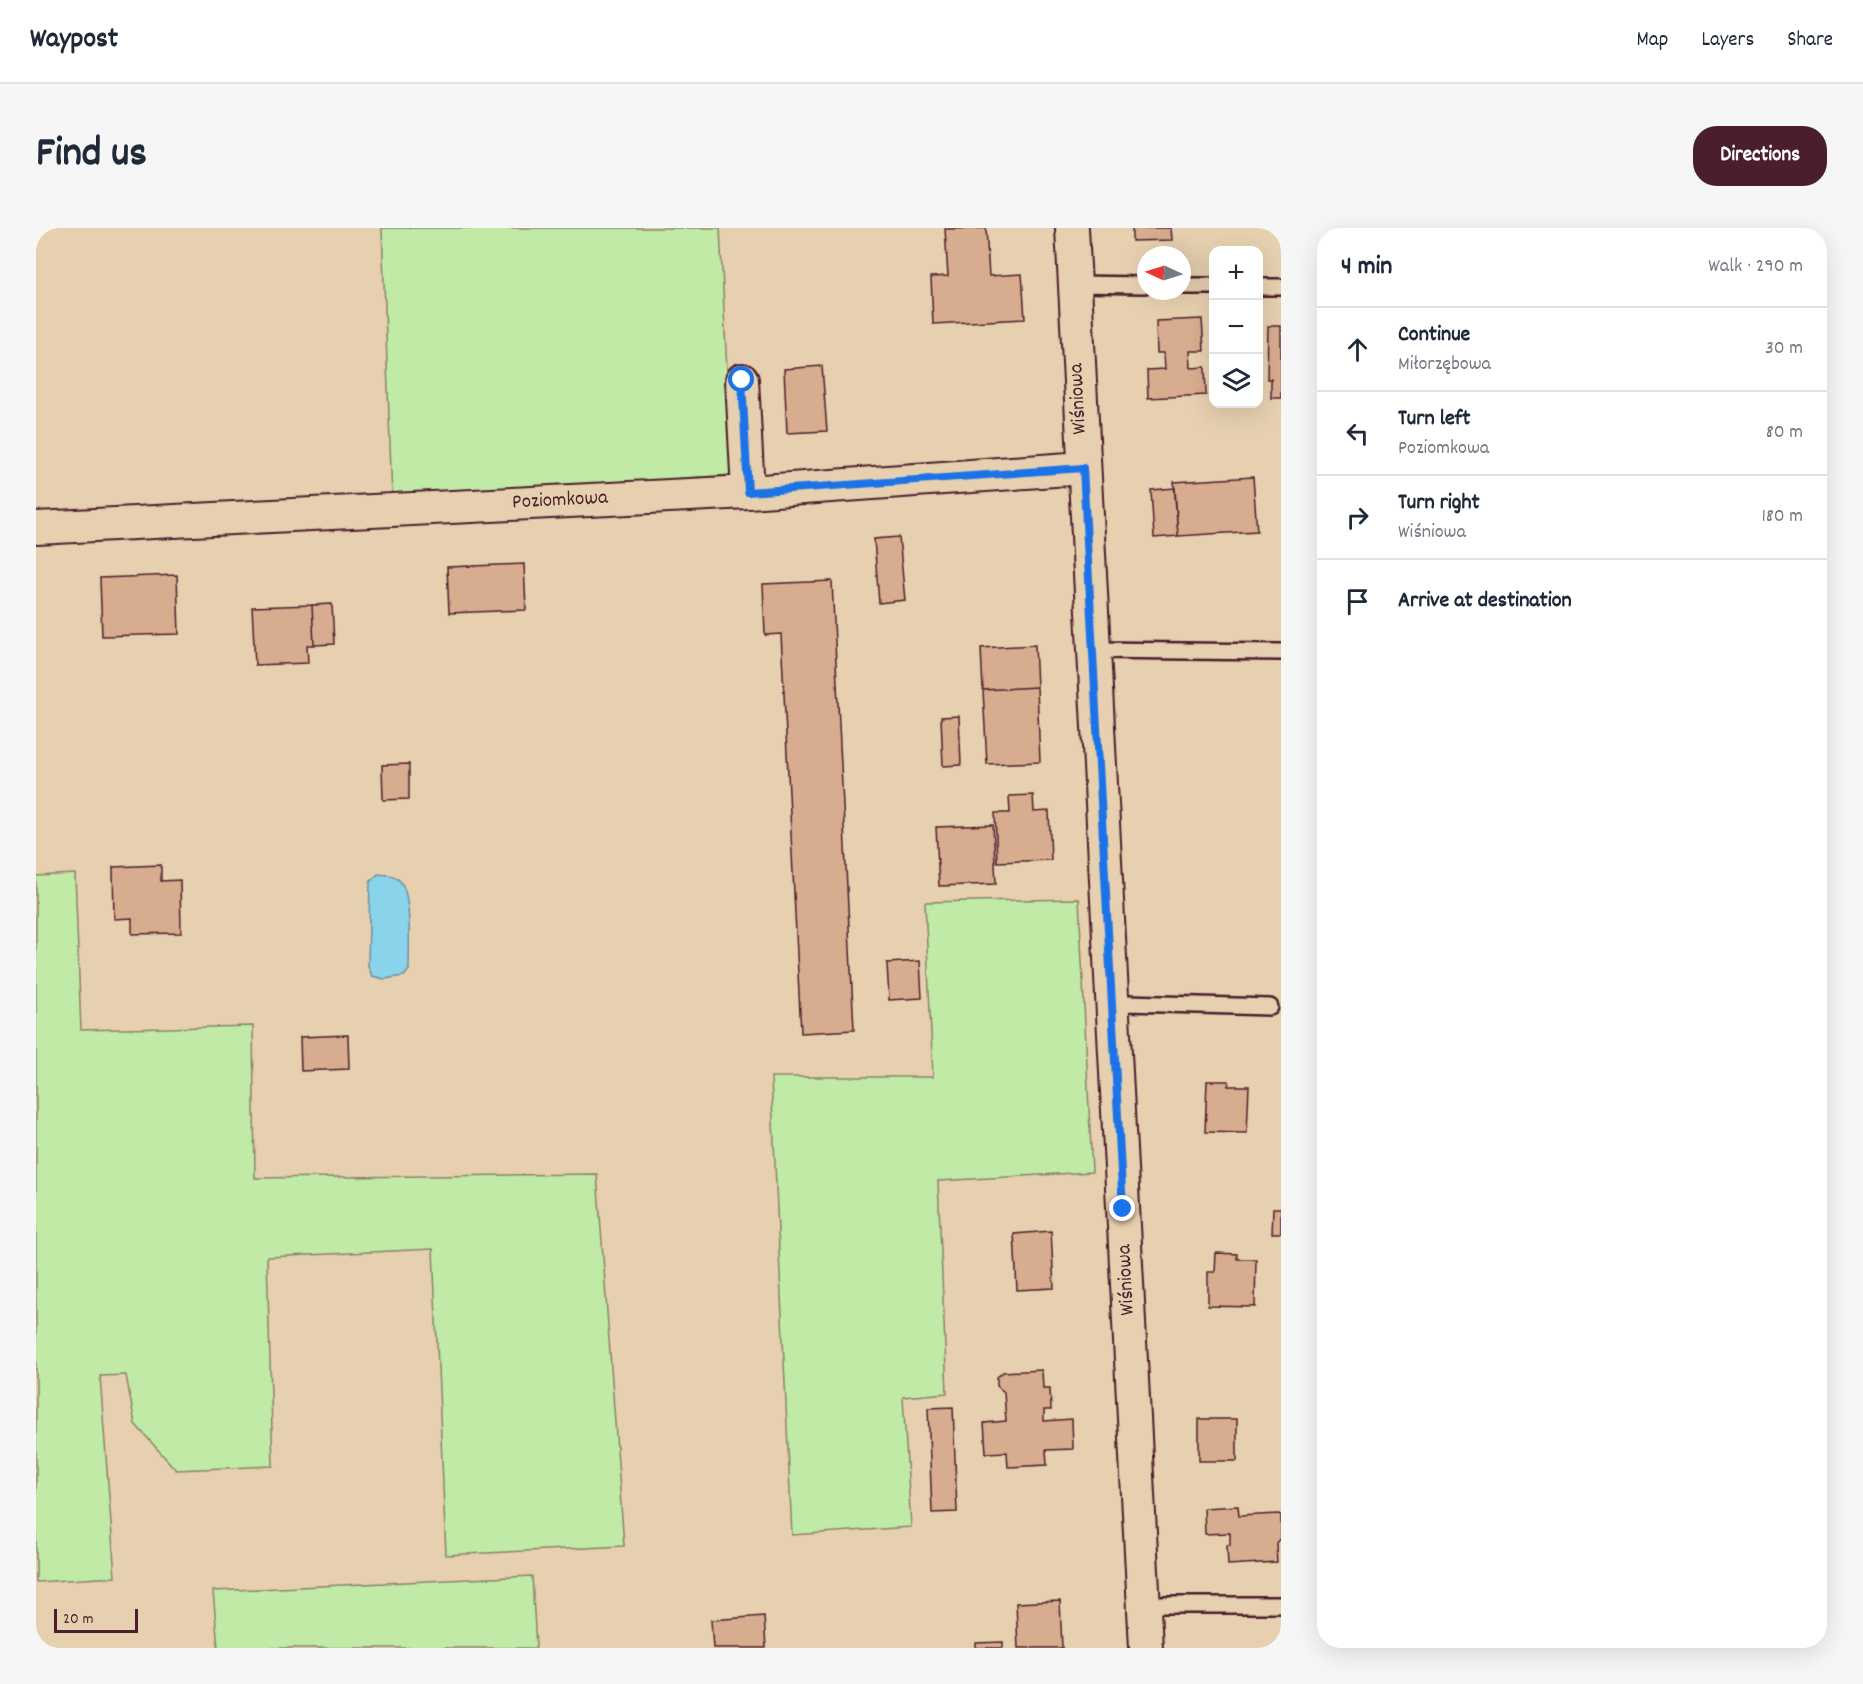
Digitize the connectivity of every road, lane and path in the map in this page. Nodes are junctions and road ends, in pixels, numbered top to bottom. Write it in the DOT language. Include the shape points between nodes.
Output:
graph roads {
  1 [pos="1072,228"];
  2 [pos="1074,284"];
  3 [pos="1137,285"];
  4 [pos="1191,286"];
  5 [pos="1209,286"];
  6 [pos="1263,287"];
  7 [pos="1281,287"];
  8 [pos="742,380"];
  9 [pos="1083,468"];
  10 [pos="748,492"];
  11 [pos="36,528"];
  12 [pos="1092,650"];
  13 [pos="1281,652"];
  14 [pos="1112,1006"];
  15 [pos="1270,1007"];
  16 [pos="1144,1605"];
  17 [pos="1281,1605"];
  18 [pos="1146,1648"];
  1 -- 2 [label="street, Wiśniowa"];
  2 -- 3 [label="lane"];
  2 -- 9 [label="street, Wiśniowa"];
  4 -- 5 [label="lane"];
  6 -- 7 [label="lane"];
  8 -- 10 [label="street"];
  9 -- 10 [label="street, Poziomkowa"];
  9 -- 12 [label="street, Wiśniowa"];
  10 -- 11 [label="street, Poziomkowa"];
  12 -- 13 [label="lane"];
  12 -- 14 [label="street, Wiśniowa"];
  14 -- 15 [label="lane" via="1126,1003"];
  14 -- 16 [label="street, Wiśniowa"];
  16 -- 17 [label="lane"];
  16 -- 18 [label="street, Wiśniowa"];
}
